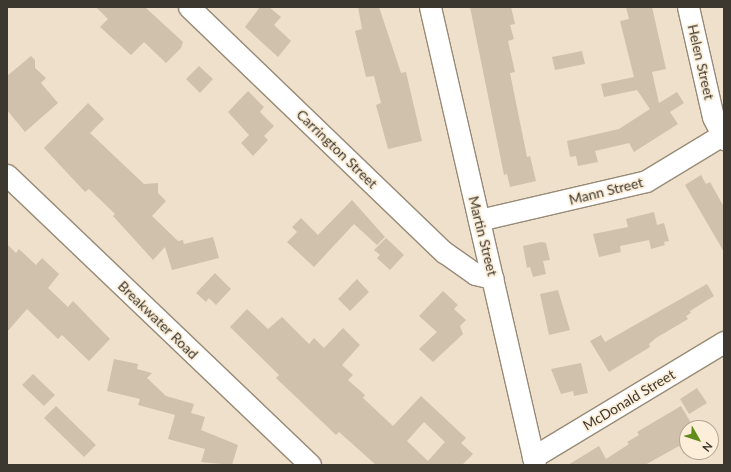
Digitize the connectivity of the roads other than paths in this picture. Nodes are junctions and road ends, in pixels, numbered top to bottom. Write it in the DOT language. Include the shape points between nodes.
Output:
graph roads {
  1 [pos="189,7"];
  2 [pos="430,7"];
  3 [pos="688,7"];
  4 [pos="723,137"];
  5 [pos="11,186"];
  6 [pos="479,220"];
  7 [pos="493,278"];
  8 [pos="724,342"];
  9 [pos="534,461"];
  10 [pos="310,465"];
  1 -- 7 [label="street, Carrington Street" via="444,252 475,274"];
  2 -- 6 [label="street, Martin Street"];
  3 -- 4 [label="street, Helen Street" via="713,117"];
  4 -- 6 [label="street, Mann Street" via="646,181"];
  5 -- 10 [label="street, Breakwater Road"];
  6 -- 7 [label="street, Martin Street"];
  7 -- 9 [label="street, Martin Street"];
  8 -- 9 [label="street, McDonald Street"];
}
